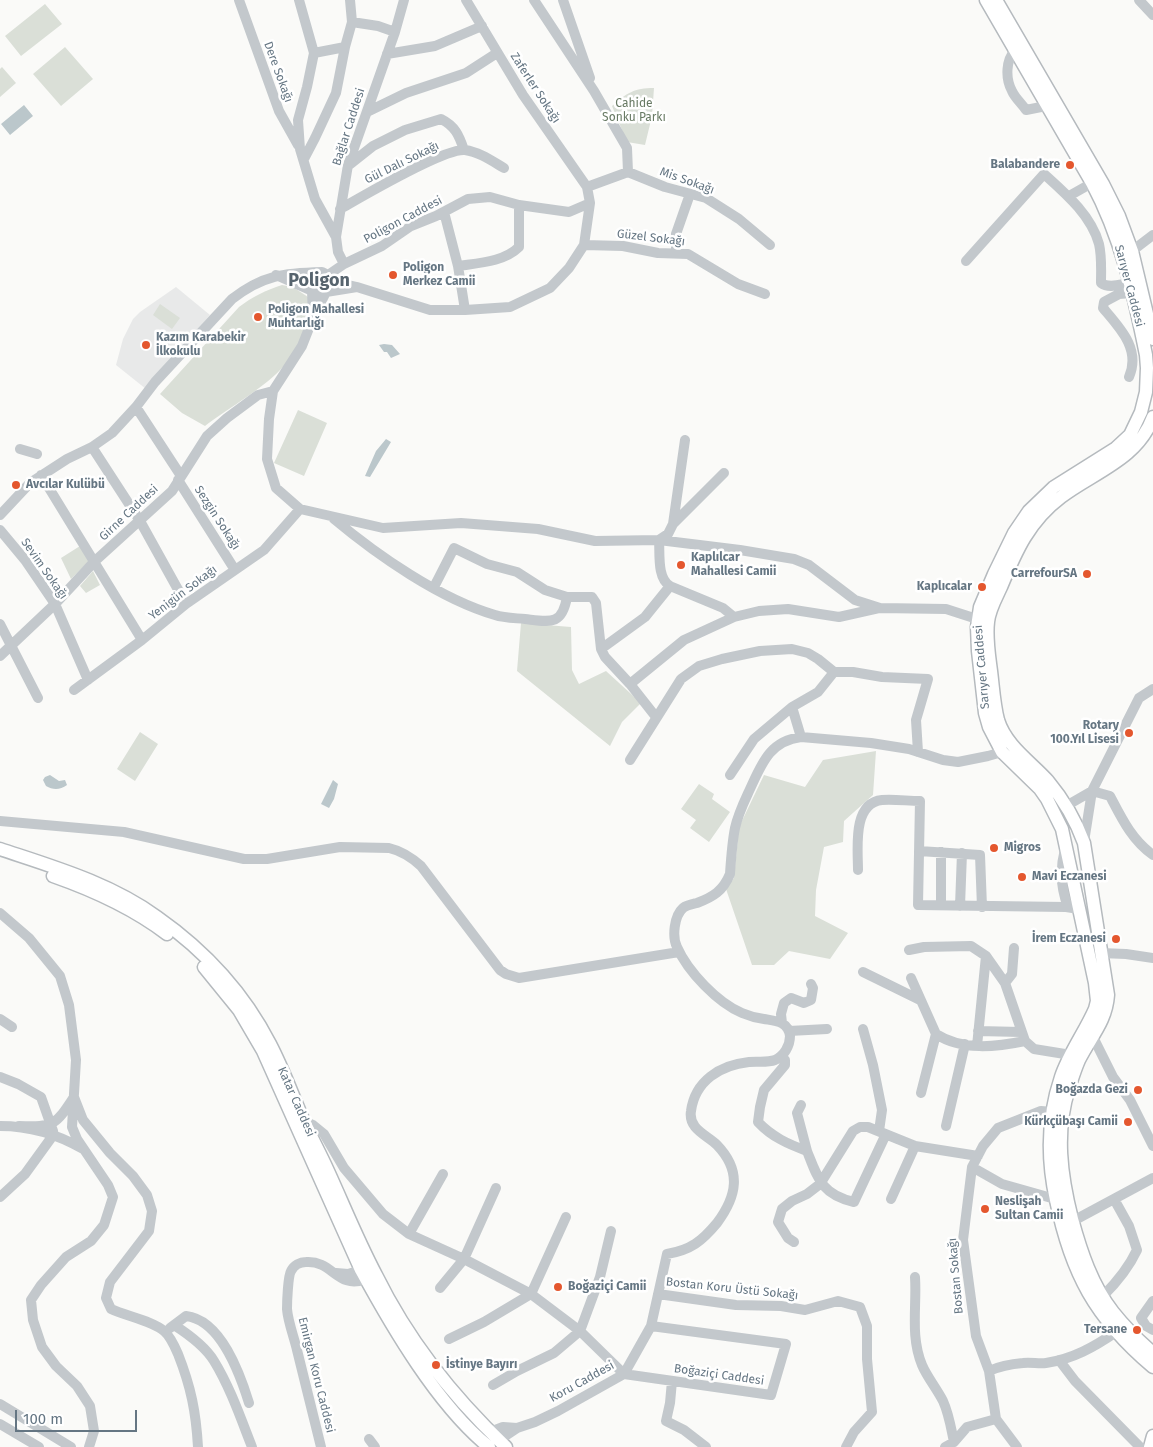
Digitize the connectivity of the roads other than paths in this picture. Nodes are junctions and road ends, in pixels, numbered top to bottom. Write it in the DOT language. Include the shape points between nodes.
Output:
graph roads {
  1 [pos="239,0"];
  2 [pos="299,0"];
  3 [pos="350,0"];
  4 [pos="404,0"];
  5 [pos="466,0"];
  6 [pos="534,0"];
  7 [pos="563,0"];
  8 [pos="986,0"];
  9 [pos="996,0"];
  10 [pos="1139,0"];
  11 [pos="1153,15"];
  12 [pos="352,22"];
  13 [pos="482,26"];
  14 [pos="395,32"];
  15 [pos="345,47"];
  16 [pos="1015,50"];
  17 [pos="314,53"];
  18 [pos="497,53"];
  19 [pos="387,54"];
  20 [pos="594,91"];
  21 [pos="1046,106"];
  22 [pos="367,112"];
  23 [pos="464,150"];
  24 [pos="302,154"];
  25 [pos="348,165"];
  26 [pos="504,168"];
  27 [pos="628,172"];
  28 [pos="1092,183"];
  29 [pos="587,186"];
  30 [pos="690,194"];
  31 [pos="1069,196"];
  32 [pos="590,203"];
  33 [pos="519,206"];
  34 [pos="340,208"];
  35 [pos="444,212"];
  36 [pos="1153,235"];
  37 [pos="336,237"];
  38 [pos="584,245"];
  39 [pos="770,245"];
  40 [pos="1132,251"];
  41 [pos="676,254"];
  42 [pos="966,260"];
  43 [pos="344,264"];
  44 [pos="458,266"];
  45 [pos="314,273"];
  46 [pos="276,275"];
  47 [pos="330,278"];
  48 [pos="357,287"];
  49 [pos="1131,288"];
  50 [pos="312,291"];
  51 [pos="326,292"];
  52 [pos="765,294"];
  53 [pos="465,310"];
  54 [pos="313,318"];
  55 [pos="1153,339"];
  56 [pos="1129,377"];
  57 [pos="273,391"];
  58 [pos="136,407"];
  59 [pos="1153,417"];
  60 [pos="685,440"];
  61 [pos="92,447"];
  62 [pos="20,449"];
  63 [pos="37,454"];
  64 [pos="724,473"];
  65 [pos="41,475"];
  66 [pos="180,478"];
  67 [pos="300,509"];
  68 [pos="0,515"];
  69 [pos="332,517"];
  70 [pos="140,521"];
  71 [pos="673,524"];
  72 [pos="0,530"];
  73 [pos="659,540"];
  74 [pos="95,561"];
  75 [pos="235,570"];
  76 [pos="670,586"];
  77 [pos="434,588"];
  78 [pos="567,597"];
  79 [pos="55,604"];
  80 [pos="186,604"];
  81 [pos="880,608"];
  82 [pos="734,617"];
  83 [pos="983,621"];
  84 [pos="0,624"];
  85 [pos="142,640"];
  86 [pos="11,646"];
  87 [pos="601,649"];
  88 [pos="0,656"];
  89 [pos="834,672"];
  90 [pos="88,680"];
  91 [pos="630,684"];
  92 [pos="1153,689"];
  93 [pos="74,690"];
  94 [pos="38,698"];
  95 [pos="792,707"];
  96 [pos="656,717"];
  97 [pos="801,737"];
  98 [pos="1007,748"];
  99 [pos="918,752"];
  100 [pos="630,760"];
  101 [pos="730,775"];
  102 [pos="1092,791"];
  103 [pos="1066,806"];
  104 [pos="0,821"];
  105 [pos="1062,829"];
  106 [pos="1084,843"];
  107 [pos="1065,847"];
  108 [pos="0,848"];
  109 [pos="919,851"];
  110 [pos="941,852"];
  111 [pos="962,854"];
  112 [pos="1153,855"];
  113 [pos="0,858"];
  114 [pos="858,870"];
  115 [pos="941,906"];
  116 [pos="960,906"];
  117 [pos="982,907"];
  118 [pos="1073,908"];
  119 [pos="1093,908"];
  120 [pos="0,912"];
  121 [pos="1014,948"];
  122 [pos="909,950"];
  123 [pos="679,952"];
  124 [pos="1100,953"];
  125 [pos="986,956"];
  126 [pos="1153,958"];
  127 [pos="863,972"];
  128 [pos="911,978"];
  129 [pos="1004,983"];
  130 [pos="810,984"];
  131 [pos="920,1000"];
  132 [pos="0,1018"];
  133 [pos="12,1027"];
  134 [pos="785,1027"];
  135 [pos="827,1029"];
  136 [pos="863,1029"];
  137 [pos="978,1032"];
  138 [pos="936,1034"];
  139 [pos="1023,1036"];
  140 [pos="1093,1037"];
  141 [pos="965,1044"];
  142 [pos="977,1046"];
  143 [pos="781,1056"];
  144 [pos="1075,1057"];
  145 [pos="0,1077"];
  146 [pos="921,1093"];
  147 [pos="74,1097"];
  148 [pos="801,1105"];
  149 [pos="1058,1112"];
  150 [pos="304,1121"];
  151 [pos="0,1126"];
  152 [pos="946,1126"];
  153 [pos="53,1129"];
  154 [pos="882,1133"];
  155 [pos="915,1146"];
  156 [pos="1153,1146"];
  157 [pos="84,1149"];
  158 [pos="807,1151"];
  159 [pos="978,1156"];
  160 [pos="972,1167"];
  161 [pos="443,1174"];
  162 [pos="1153,1178"];
  163 [pos="820,1184"];
  164 [pos="496,1188"];
  165 [pos="0,1197"];
  166 [pos="1061,1197"];
  167 [pos="892,1199"];
  168 [pos="1114,1199"];
  169 [pos="566,1217"];
  170 [pos="1073,1221"];
  171 [pos="612,1231"];
  172 [pos="409,1234"];
  173 [pos="794,1242"];
  174 [pos="464,1259"];
  175 [pos="368,1272"];
  176 [pos="916,1277"];
  177 [pos="440,1288"];
  178 [pos="531,1294"];
  179 [pos="658,1294"];
  180 [pos="1102,1296"];
  181 [pos="1153,1301"];
  182 [pos="651,1326"];
  183 [pos="174,1329"];
  184 [pos="1153,1330"];
  185 [pos="580,1331"];
  186 [pos="1116,1332"];
  187 [pos="449,1339"];
  188 [pos="1137,1346"];
  189 [pos="1153,1347"];
  190 [pos="175,1348"];
  191 [pos="1153,1353"];
  192 [pos="1059,1360"];
  193 [pos="1153,1367"];
  194 [pos="989,1370"];
  195 [pos="624,1374"];
  196 [pos="1153,1377"];
  197 [pos="672,1381"];
  198 [pos="493,1386"];
  199 [pos="249,1403"];
  200 [pos="0,1404"];
  201 [pos="996,1419"];
  202 [pos="0,1424"];
  203 [pos="1153,1436"];
  204 [pos="493,1442"];
  205 [pos="949,1445"];
  206 [pos="39,1447"];
  207 [pos="71,1447"];
  208 [pos="89,1447"];
  209 [pos="198,1447"];
  210 [pos="252,1447"];
  211 [pos="321,1447"];
  212 [pos="706,1447"];
  213 [pos="846,1447"];
  214 [pos="1017,1447"];
  215 [pos="1140,1447"];
  216 [pos="1150,1447"];
  1 -- 24 [label="street, Dere Sokağı" via="279,111"];
  2 -- 17 [label="street"];
  3 -- 12 [label="street"];
  4 -- 14 [label="street, Bağlar Caddesi"];
  5 -- 13 [label="street, Zaferler Sokağı"];
  6 -- 20 [label="street"];
  7 -- 20 [label="street"];
  8 -- 16 [label="main road, Sarıyer Caddesi"];
  9 -- 40 [label="main road, Sarıyer Caddesi" via="1103,184"];
  10 -- 11 [label="street"];
  12 -- 14 [label="street"];
  12 -- 15 [label="street"];
  13 -- 18 [label="street, Zaferler Sokağı"];
  13 -- 19 [label="street" via="435,46"];
  14 -- 19 [label="street, Bağlar Caddesi"];
  15 -- 17 [label="street"];
  15 -- 24 [label="street" via="336,93 315,138"];
  16 -- 21 [label="main road, Sarıyer Caddesi"];
  16 -- 21 [label="street" via="1008,63 1011,90 1026,110"];
  17 -- 24 [label="street" via="298,120"];
  18 -- 22 [label="street" via="466,73 406,93"];
  18 -- 29 [label="street, Zaferler Sokağı" via="523,96"];
  19 -- 22 [label="street, Bağlar Caddesi"];
  20 -- 27 [label="street" via="627,148"];
  21 -- 28 [label="main road, Sarıyer Caddesi"];
  22 -- 25 [label="street, Bağlar Caddesi"];
  23 -- 25 [label="street" via="459,134 449,123 441,120 405,130 373,146"];
  23 -- 26 [label="street"];
  23 -- 34 [label="street, Gül Dalı Sokağı" via="401,175"];
  24 -- 37 [label="street" via="315,199"];
  25 -- 34 [label="street, Bağlar Caddesi"];
  27 -- 29 [label="street"];
  27 -- 30 [label="street, Mis Sokağı"];
  28 -- 31 [label="street"];
  28 -- 49 [label="main road, Sarıyer Caddesi" via="1114,230"];
  29 -- 32 [label="street"];
  30 -- 39 [label="street, Mis Sokağı" via="706,198"];
  30 -- 41 [label="street" via="676,234"];
  31 -- 42 [label="street" via="1044,174"];
  31 -- 49 [label="street" via="1099,243 1101,283"];
  32 -- 33 [label="street, Poligon Caddesi" via="569,212"];
  32 -- 38 [label="street"];
  33 -- 35 [label="street, Poligon Caddesi" via="490,198 468,199"];
  33 -- 44 [label="street" via="519,247 513,253"];
  34 -- 37 [label="street, Bağlar Caddesi"];
  35 -- 43 [label="street, Poligon Caddesi" via="411,226 382,246"];
  35 -- 44 [label="street"];
  36 -- 40 [label="street"];
  37 -- 43 [label="street, Bağlar Caddesi"];
  38 -- 41 [label="street, Güzel Sokağı" via="622,246"];
  38 -- 53 [label="street" via="550,288 510,306"];
  40 -- 55 [label="main road, Sarıyer Caddesi"];
  41 -- 52 [label="street, Güzel Sokağı" via="688,254 738,284"];
  43 -- 47 [label="street, Poligon Caddesi"];
  44 -- 53 [label="street"];
  45 -- 46 [label="street"];
  45 -- 47 [label="street" via="322,272"];
  45 -- 50 [label="street" via="309,282"];
  46 -- 50 [label="street"];
  46 -- 58 [label="street" via="254,283 232,299"];
  47 -- 48 [label="street"];
  47 -- 51 [label="street" via="331,288"];
  48 -- 51 [label="street"];
  48 -- 53 [label="street" via="430,310"];
  49 -- 56 [label="street" via="1104,302 1103,308 1125,335 1132,350 1133,368"];
  49 -- 83 [label="main road, Sarıyer Caddesi" via="1148,368 1146,392 1136,425 1116,448 1054,487 1029,511 1014,533 980,607"];
  50 -- 51 [label="street"];
  50 -- 54 [label="street"];
  51 -- 54 [label="street"];
  54 -- 57 [label="street" via="302,346"];
  57 -- 66 [label="street, Girne Caddesi" via="258,395 207,436"];
  57 -- 67 [label="street" via="267,459 276,488"];
  58 -- 61 [label="street" via="112,433"];
  58 -- 66 [label="street, Sezgin Sokağı"];
  59 -- 83 [label="main road, Sarıyer Caddesi" via="1131,452 1063,496 1033,523"];
  60 -- 71 [label="street"];
  61 -- 65 [label="street"];
  61 -- 70 [label="street"];
  62 -- 63 [label="street"];
  64 -- 71 [label="street"];
  65 -- 68 [label="street"];
  65 -- 74 [label="street"];
  66 -- 70 [label="street, Girne Caddesi" via="172,491"];
  66 -- 75 [label="street, Sezgin Sokağı"];
  67 -- 69 [label="street"];
  67 -- 75 [label="street, Yenigün Sokağı" via="264,550"];
  69 -- 73 [label="street" via="383,528 461,523 538,529 595,541"];
  69 -- 77 [label="street" via="363,544"];
  70 -- 74 [label="street, Girne Caddesi"];
  70 -- 80 [label="street"];
  71 -- 73 [label="street" via="668,534"];
  72 -- 79 [label="street, Sevim Sokağı"];
  73 -- 76 [label="street" via="662,578"];
  73 -- 81 [label="street" via="794,559 809,565 855,600"];
  74 -- 79 [label="street, Girne Caddesi"];
  74 -- 85 [label="street"];
  75 -- 80 [label="street, Yenigün Sokağı"];
  76 -- 82 [label="street" via="723,608"];
  76 -- 87 [label="street" via="645,617"];
  77 -- 78 [label="street" via="496,615 545,622 559,618 565,611"];
  77 -- 78 [label="street" via="454,548 487,564 517,572 545,590"];
  78 -- 87 [label="street" via="594,598"];
  79 -- 86 [label="street, Girne Caddesi"];
  79 -- 90 [label="street, Sevim Sokağı"];
  80 -- 85 [label="street, Yenigün Sokağı"];
  81 -- 82 [label="street" via="839,617 788,609"];
  81 -- 83 [label="street" via="946,609"];
  82 -- 91 [label="street" via="684,640"];
  83 -- 98 [label="main road, Sarıyer Caddesi" via="978,650 986,713 989,727"];
  84 -- 86 [label="street"];
  85 -- 90 [label="street, Yenigün Sokağı"];
  86 -- 88 [label="street, Girne Caddesi"];
  86 -- 94 [label="street"];
  87 -- 91 [label="street"];
  89 -- 95 [label="street" via="818,692"];
  89 -- 96 [label="street" via="813,656 792,649 760,651 722,659 699,666 681,679"];
  89 -- 99 [label="street" via="928,679 916,720"];
  90 -- 93 [label="street, Yenigün Sokağı"];
  91 -- 96 [label="street"];
  92 -- 102 [label="street" via="1139,698"];
  95 -- 97 [label="street"];
  95 -- 101 [label="street" via="754,739"];
  96 -- 100 [label="street"];
  97 -- 99 [label="street" via="871,743"];
  97 -- 123 [label="street" via="790,738 765,758 740,811 728,879 714,895 686,907 679,914 675,928"];
  98 -- 99 [label="street" via="958,762"];
  98 -- 103 [label="main road, Sarıyer Caddesi" via="1048,781"];
  98 -- 105 [label="main road, Sarıyer Caddesi" via="1048,799"];
  102 -- 103 [label="street"];
  102 -- 106 [label="street"];
  102 -- 112 [label="street" via="1110,796 1125,825 1143,848"];
  103 -- 105 [label="main road"];
  103 -- 106 [label="main road, Sarıyer Caddesi"];
  104 -- 123 [label="street" via="124,832 244,859 267,859 340,847 396,850 421,866 500,970 512,977"];
  105 -- 107 [label="main road, Sarıyer Caddesi"];
  106 -- 107 [label="main road" via="1076,841"];
  106 -- 119 [label="main road, Sarıyer Caddesi"];
  107 -- 118 [label="main road, Sarıyer Caddesi"];
  108 -- 150 [label="main road, Katar Caddesi" via="97,883 156,916 186,939 226,979 256,1019"];
  109 -- 110 [label="street"];
  109 -- 114 [label="street" via="920,801 880,800 867,807 860,818"];
  109 -- 115 [label="street" via="918,905"];
  110 -- 111 [label="street"];
  110 -- 115 [label="street"];
  111 -- 116 [label="street"];
  111 -- 117 [label="street" via="980,854"];
  113 -- 175 [label="main road, Katar Caddesi" via="96,892 130,910 190,952 211,975 239,1010 263,1051"];
  115 -- 116 [label="street"];
  116 -- 117 [label="street"];
  117 -- 118 [label="street"];
  118 -- 119 [label="main road"];
  118 -- 144 [label="main road, Sarıyer Caddesi" via="1095,983 1097,1001"];
  119 -- 124 [label="main road, Sarıyer Caddesi"];
  120 -- 147 [label="street" via="29,938 60,976 69,1005 76,1060"];
  121 -- 129 [label="street" via="1012,974"];
  122 -- 125 [label="street" via="971,946"];
  123 -- 134 [label="street" via="706,986 725,1003 752,1016 777,1020"];
  124 -- 126 [label="street"];
  124 -- 140 [label="main road, Sarıyer Caddesi" via="1108,1000 1104,1019"];
  125 -- 129 [label="street"];
  125 -- 137 [label="street"];
  127 -- 131 [label="street"];
  128 -- 131 [label="street"];
  129 -- 139 [label="street"];
  130 -- 134 [label="street" via="813,988 811,1000 804,1003 790,998 784,1003 781,1014"];
  131 -- 138 [label="street"];
  132 -- 133 [label="street"];
  134 -- 135 [label="street"];
  134 -- 143 [label="street" via="789,1043"];
  136 -- 154 [label="street" via="882,1110"];
  137 -- 139 [label="street"];
  137 -- 142 [label="street"];
  138 -- 141 [label="street"];
  138 -- 146 [label="street"];
  139 -- 142 [label="street" via="1000,1046"];
  139 -- 144 [label="street" via="1034,1049"];
  140 -- 144 [label="main road, Sarıyer Caddesi"];
  140 -- 156 [label="street"];
  141 -- 142 [label="street"];
  141 -- 152 [label="street"];
  143 -- 158 [label="street" via="785,1065 764,1090 758,1122 784,1142"];
  143 -- 179 [label="street, Koru Caddesi" via="774,1060 727,1066 711,1075 699,1089 691,1107 691,1122 725,1156 734,1178 734,1189 725,1210 702,1239 693,1247 668,1254"];
  144 -- 149 [label="main road, Sarıyer Caddesi" via="1068,1093"];
  145 -- 153 [label="street" via="41,1097"];
  147 -- 153 [label="street"];
  147 -- 157 [label="street" via="72,1126"];
  147 -- 183 [label="street" via="83,1120 133,1176 147,1195 152,1211 149,1231 110,1282 106,1298 112,1309"];
  148 -- 158 [label="street" via="797,1113"];
  149 -- 159 [label="street, Bostan Sokağı" via="1041,1111 998,1128 982,1146"];
  149 -- 166 [label="main road, Sarıyer Caddesi"];
  150 -- 172 [label="street" via="319,1129 344,1168 383,1214"];
  150 -- 175 [label="main road, Katar Caddesi"];
  151 -- 153 [label="street"];
  153 -- 157 [label="street"];
  153 -- 165 [label="street" via="25,1174"];
  154 -- 155 [label="street"];
  154 -- 163 [label="street" via="868,1127 853,1131"];
  154 -- 163 [label="street" via="854,1202 843,1200"];
  155 -- 159 [label="street"];
  155 -- 167 [label="street"];
  157 -- 208 [label="street" via="113,1197 104,1224 90,1241 66,1257 31,1300 33,1320 42,1347 77,1386 90,1406 94,1431"];
  158 -- 163 [label="street"];
  159 -- 160 [label="street, Bostan Sokağı"];
  160 -- 166 [label="street" via="1002,1184"];
  160 -- 194 [label="street, Bostan Sokağı" via="963,1240 976,1336"];
  161 -- 172 [label="street"];
  162 -- 168 [label="street"];
  163 -- 173 [label="street" via="782,1209 778,1222"];
  164 -- 174 [label="street"];
  166 -- 170 [label="main road, Sarıyer Caddesi"];
  166 -- 186 [label="main road, Sarıyer Caddesi" via="1063,1234 1075,1268 1093,1301"];
  168 -- 170 [label="street"];
  168 -- 180 [label="street" via="1129,1226 1136,1250 1114,1285"];
  169 -- 178 [label="street"];
  170 -- 180 [label="main road, Sarıyer Caddesi" via="1077,1239"];
  171 -- 185 [label="street" via="600,1277"];
  172 -- 174 [label="street"];
  174 -- 177 [label="street"];
  174 -- 178 [label="street"];
  175 -- 204 [label="main road, Katar Caddesi" via="423,1352"];
  175 -- 211 [label="street, Emirgan Koru Caddesi" via="336,1273 320,1264 307,1262 295,1265 289,1272 287,1309"];
  176 -- 205 [label="street" via="914,1317 917,1348 922,1365 947,1411"];
  178 -- 185 [label="street"];
  178 -- 187 [label="street"];
  179 -- 182 [label="street, Koru Caddesi"];
  179 -- 213 [label="street, Bostan Koru Üstü Sokağı" via="804,1310 838,1301 860,1306 867,1326 872,1412 854,1432"];
  180 -- 188 [label="main road, Sarıyer Caddesi"];
  181 -- 184 [label="street" via="1142,1318"];
  182 -- 195 [label="street, Koru Caddesi"];
  182 -- 197 [label="street, Boğaziçi Caddesi" via="786,1344 771,1395"];
  183 -- 190 [label="street"];
  183 -- 190 [label="street"];
  183 -- 199 [label="street" via="186,1316 196,1317 209,1325 238,1369"];
  183 -- 210 [label="street" via="190,1335 214,1360"];
  185 -- 195 [label="street"];
  185 -- 198 [label="street" via="554,1353"];
  186 -- 188 [label="main road, Sarıyer Caddesi"];
  186 -- 192 [label="street" via="1094,1347"];
  188 -- 189 [label="main road"];
  188 -- 191 [label="main road, Sarıyer Caddesi"];
  188 -- 193 [label="main road, Sarıyer Caddesi"];
  188 -- 196 [label="main road"];
  190 -- 209 [label="street" via="189,1381"];
  192 -- 194 [label="street" via="1003,1365"];
  192 -- 215 [label="street" via="1075,1381"];
  194 -- 201 [label="street, Bostan Sokağı"];
  195 -- 197 [label="street, Boğaziçi Caddesi"];
  195 -- 204 [label="street, Koru Caddesi" via="535,1422 517,1428 502,1428"];
  197 -- 212 [label="street" via="666,1421"];
  200 -- 207 [label="street"];
  201 -- 205 [label="street" via="968,1427"];
  201 -- 214 [label="street, Bostan Sokağı"];
  202 -- 206 [label="street"];
  203 -- 216 [label="main road"];
}
